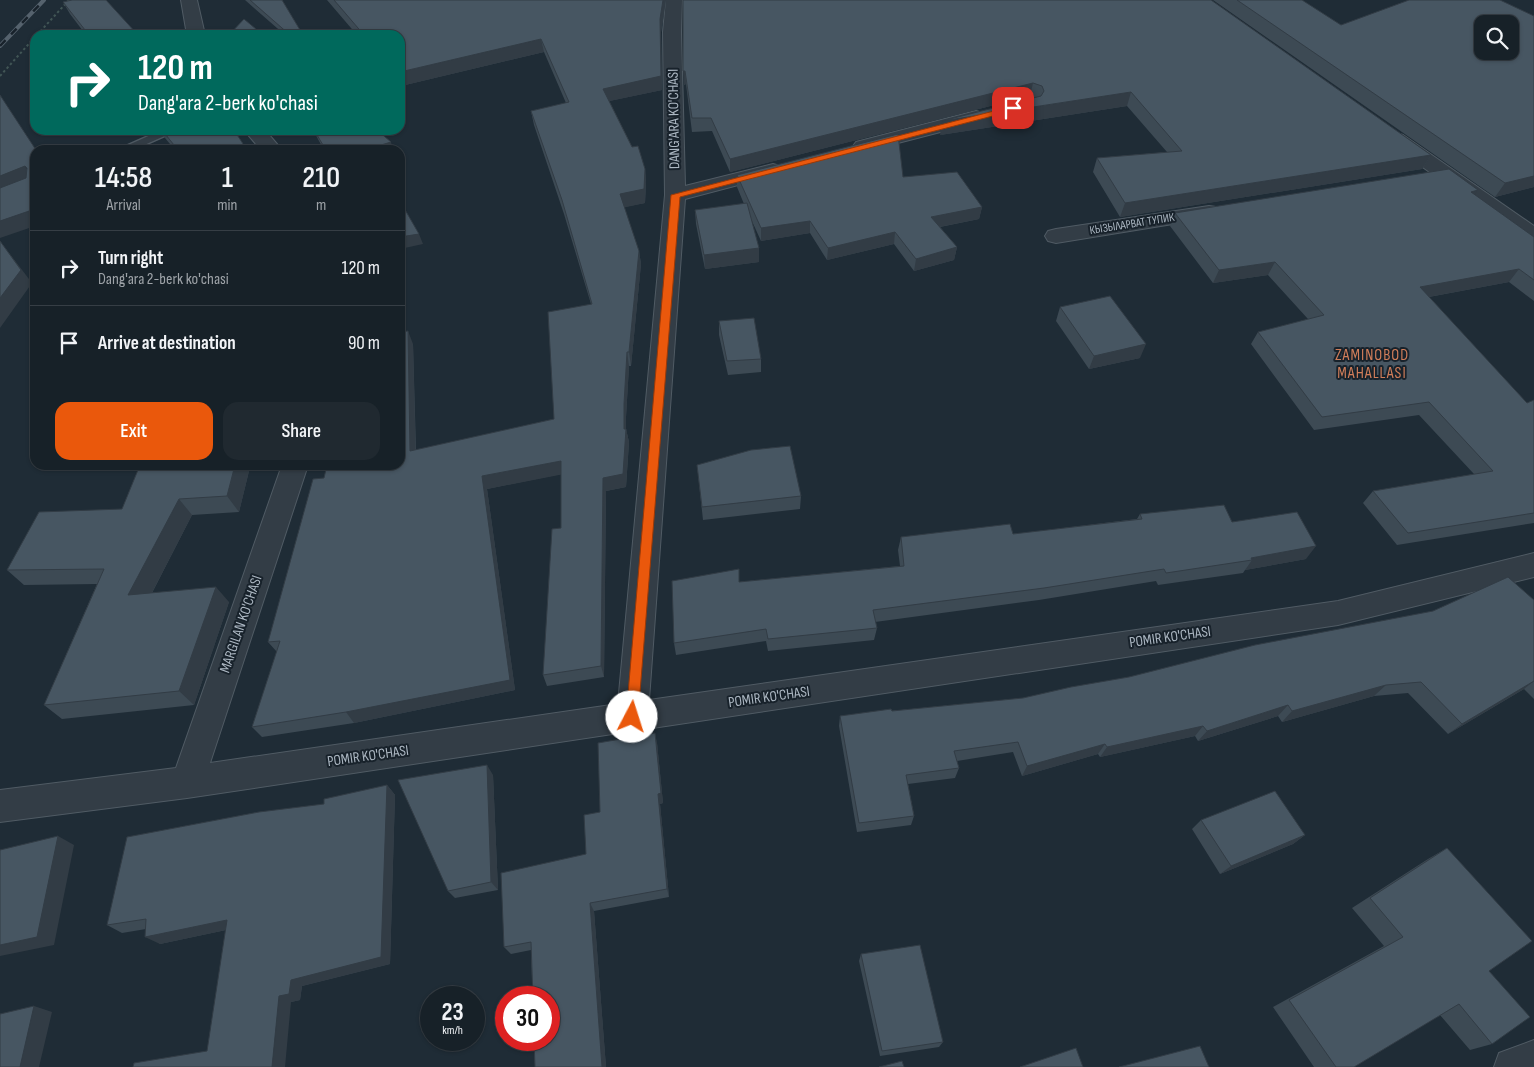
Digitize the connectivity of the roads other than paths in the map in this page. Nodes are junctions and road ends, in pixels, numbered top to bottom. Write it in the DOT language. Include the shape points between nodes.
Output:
graph roads {
  1 [pos="189,0"];
  2 [pos="674,0"];
  3 [pos="195,30"];
  4 [pos="992,113"];
  5 [pos="1382,129"];
  6 [pos="160,135"];
  7 [pos="258,135"];
  8 [pos="135,145"];
  9 [pos="268,145"];
  10 [pos="849,150"];
  11 [pos="791,165"];
  12 [pos="1445,173"];
  13 [pos="1416,178"];
  14 [pos="675,195"];
  15 [pos="1231,208"];
  16 [pos="1056,236"];
  17 [pos="1534,236"];
  18 [pos="293,470"];
  19 [pos="1534,565"];
  20 [pos="632,717"];
  21 [pos="187,782"];
  22 [pos="0,806"];
  23 [pos="1534,1059"];
  24 [pos="1513,1067"];
  1 -- 3 [label="street"];
  2 -- 14 [label="street, DANG'ARA KO'CHASI"];
  4 -- 10 [label="street"];
  5 -- 12 [label="street"];
  6 -- 8 [label="lane"];
  7 -- 9 [label="street"];
  11 -- 14 [label="street"];
  12 -- 13 [label="street"];
  12 -- 17 [label="street"];
  14 -- 20 [label="street, DANG'ARA KO'CHASI"];
  15 -- 16 [label="street, КЫЗЫЛАРВАТ ТУПИК"];
  18 -- 21 [label="street, MARGILAN KO'CHASI"];
  19 -- 20 [label="street, POMIR KO'CHASI" via="1338,613"];
  20 -- 21 [label="street, POMIR KO'CHASI"];
  21 -- 22 [label="street, POMIR KO'CHASI"];
  23 -- 24 [label="street"];
}
